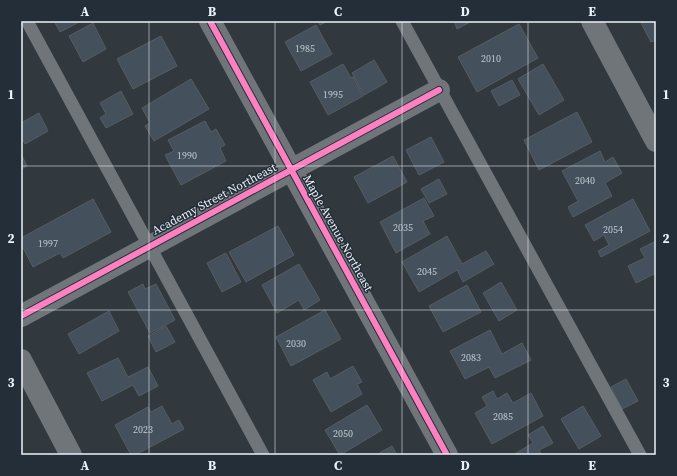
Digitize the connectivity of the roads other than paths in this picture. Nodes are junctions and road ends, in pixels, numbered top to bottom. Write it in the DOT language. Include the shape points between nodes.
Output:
graph roads {
  1 [pos="28,21"];
  2 [pos="210,21"];
  3 [pos="402,21"];
  4 [pos="592,21"];
  5 [pos="439,90"];
  6 [pos="656,141"];
  7 [pos="292,170"];
  8 [pos="149,246"];
  9 [pos="21,316"];
  10 [pos="21,360"];
  11 [pos="72,455"];
  12 [pos="263,455"];
  13 [pos="447,455"];
  14 [pos="640,455"];
  1 -- 8 [label="lane"];
  2 -- 7 [label="street, Maple Avenue Northeast"];
  3 -- 5 [label="lane"];
  4 -- 6 [label="street"];
  5 -- 7 [label="street, Academy Street Northeast"];
  5 -- 14 [label="lane"];
  7 -- 8 [label="street, Academy Street Northeast"];
  7 -- 13 [label="street, Maple Avenue Northeast"];
  8 -- 9 [label="street, Academy Street Northeast"];
  8 -- 12 [label="lane"];
  10 -- 11 [label="street"];
}
